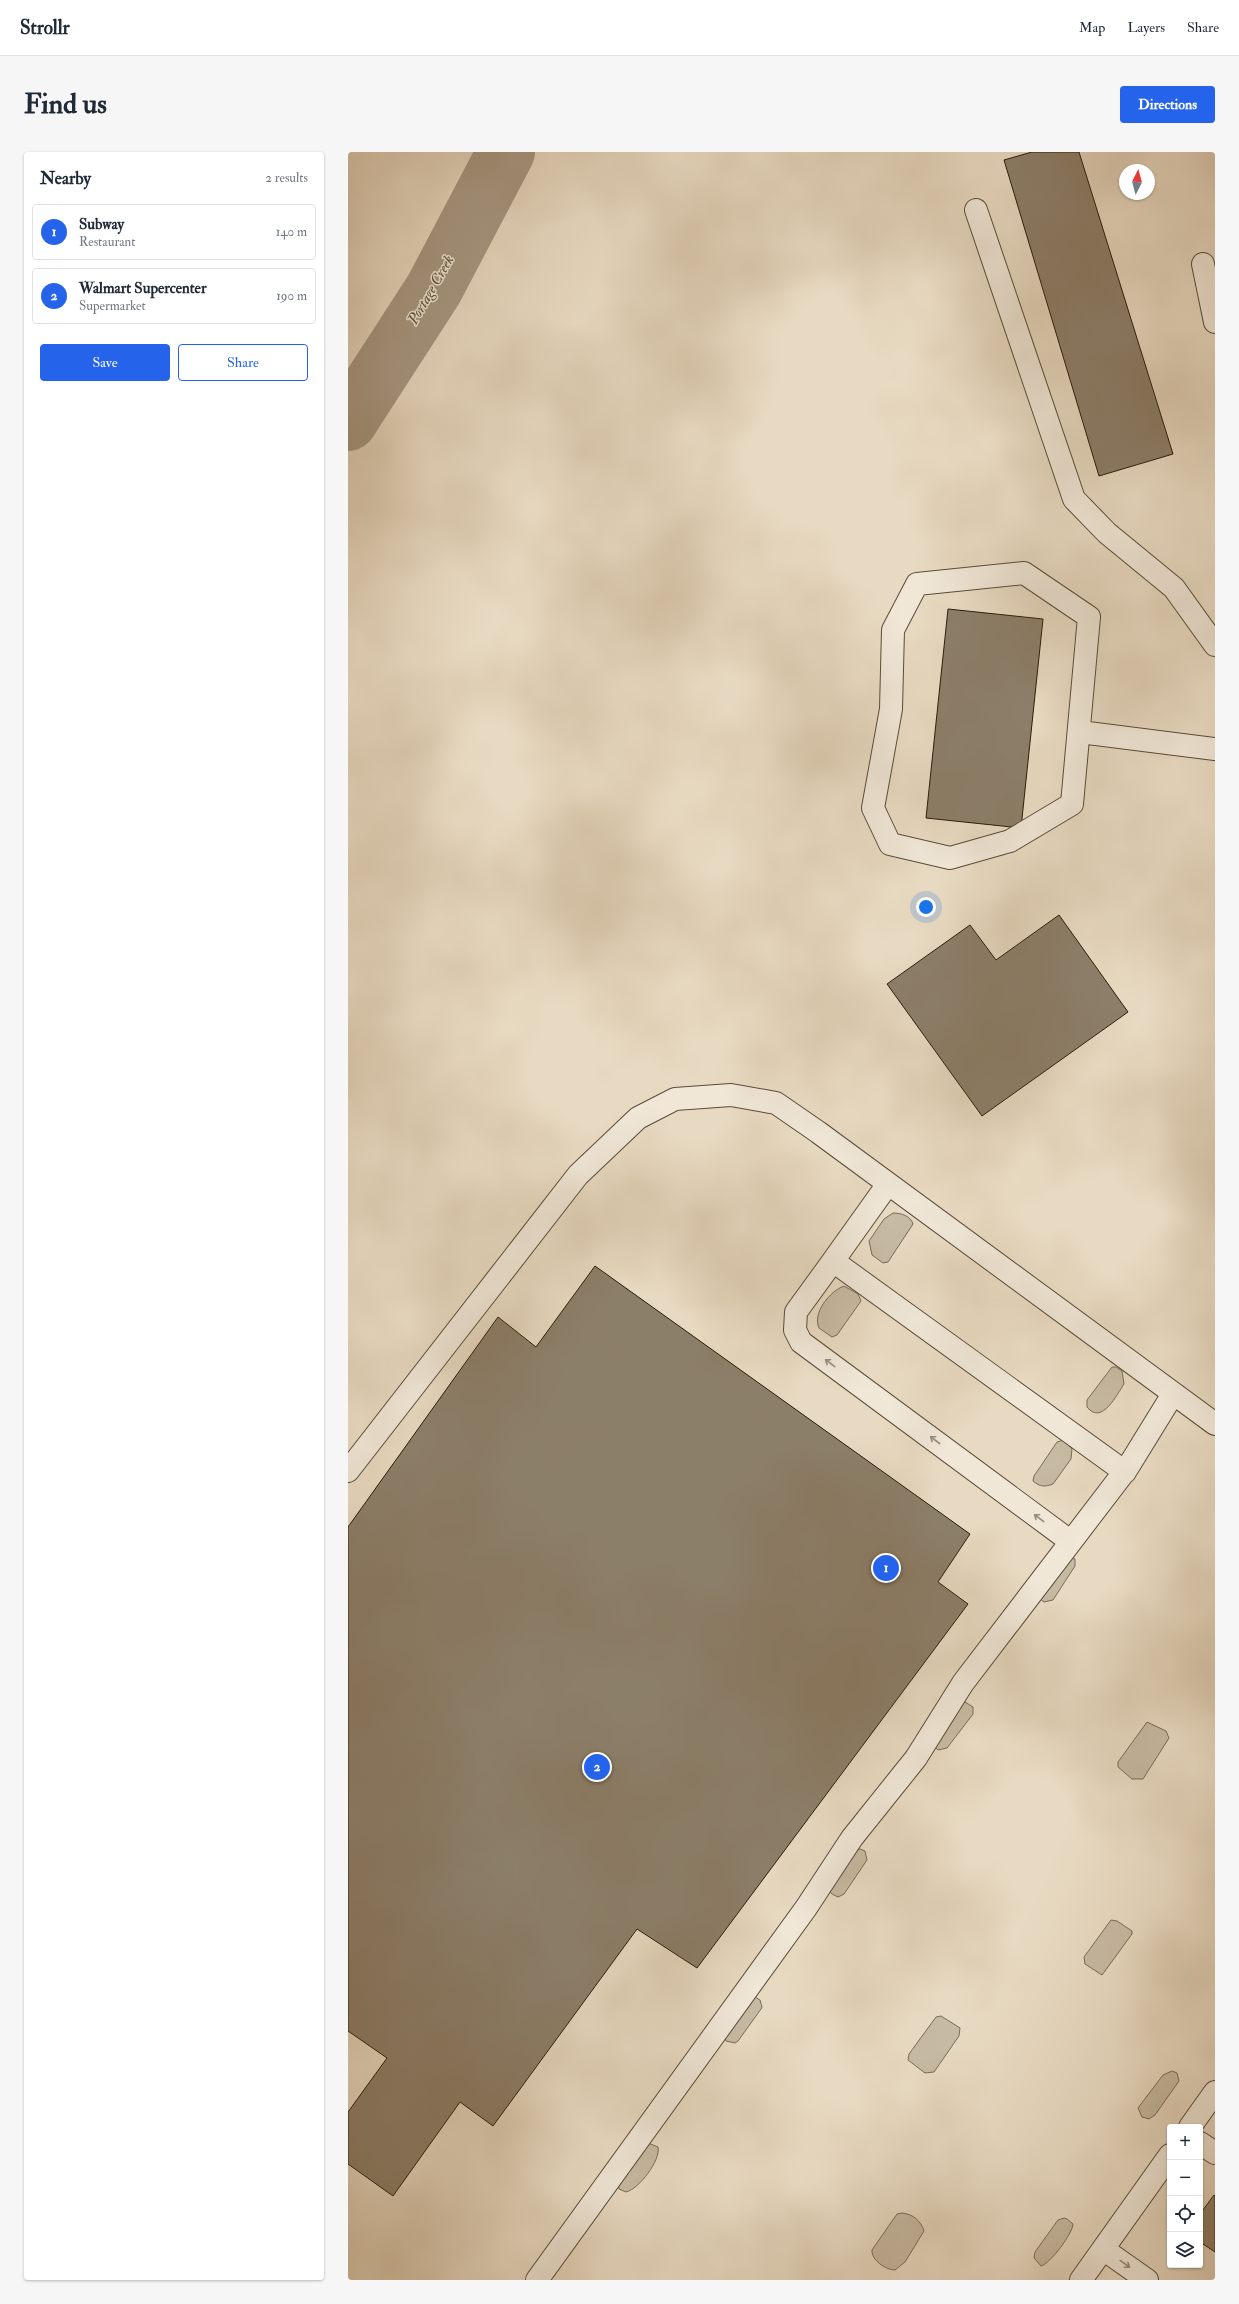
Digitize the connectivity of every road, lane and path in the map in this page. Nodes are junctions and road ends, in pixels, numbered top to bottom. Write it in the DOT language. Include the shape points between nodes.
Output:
graph roads {
  1 [pos="976,210"];
  2 [pos="1203,264"];
  3 [pos="1215,322"];
  4 [pos="1215,645"];
  5 [pos="1080,732"];
  6 [pos="1215,749"];
  7 [pos="888,1184"];
  8 [pos="833,1261"];
  9 [pos="1173,1394"];
  10 [pos="1215,1424"];
  11 [pos="348,1471"];
  12 [pos="1125,1472"];
  13 [pos="1070,1541"];
  14 [pos="1215,2092"];
  15 [pos="1192,2124"];
  16 [pos="1203,2145"];
  17 [pos="1215,2153"];
  18 [pos="1167,2159"];
  19 [pos="1104,2248"];
  20 [pos="537,2280"];
  21 [pos="1081,2280"];
  22 [pos="1147,2280"];
  1 -- 4 [label="lane" via="1074,500 1107,533 1174,588"];
  2 -- 3 [label="lane"];
  5 -- 5 [label="lane" via="1088,617 1024,573 917,584 893,630 891,709 873,808 890,844 950,858 1010,841 1072,804"];
  5 -- 6 [label="lane"];
  7 -- 8 [label="lane"];
  7 -- 9 [label="lane"];
  7 -- 11 [label="lane" via="776,1103 731,1095 675,1099 638,1118 578,1175"];
  8 -- 12 [label="lane"];
  13 -- 8 [label="lane, one-way" via="801,1342 795,1330 796,1312"];
  9 -- 10 [label="lane"];
  9 -- 12 [label="lane"];
  12 -- 13 [label="lane"];
  13 -- 20 [label="lane" via="963,1683 916,1758 852,1838 806,1908"];
  14 -- 15 [label="lane"];
  16 -- 17 [label="lane"];
  18 -- 19 [label="lane"];
  19 -- 21 [label="lane"];
  19 -- 22 [label="lane, one-way"];
}
